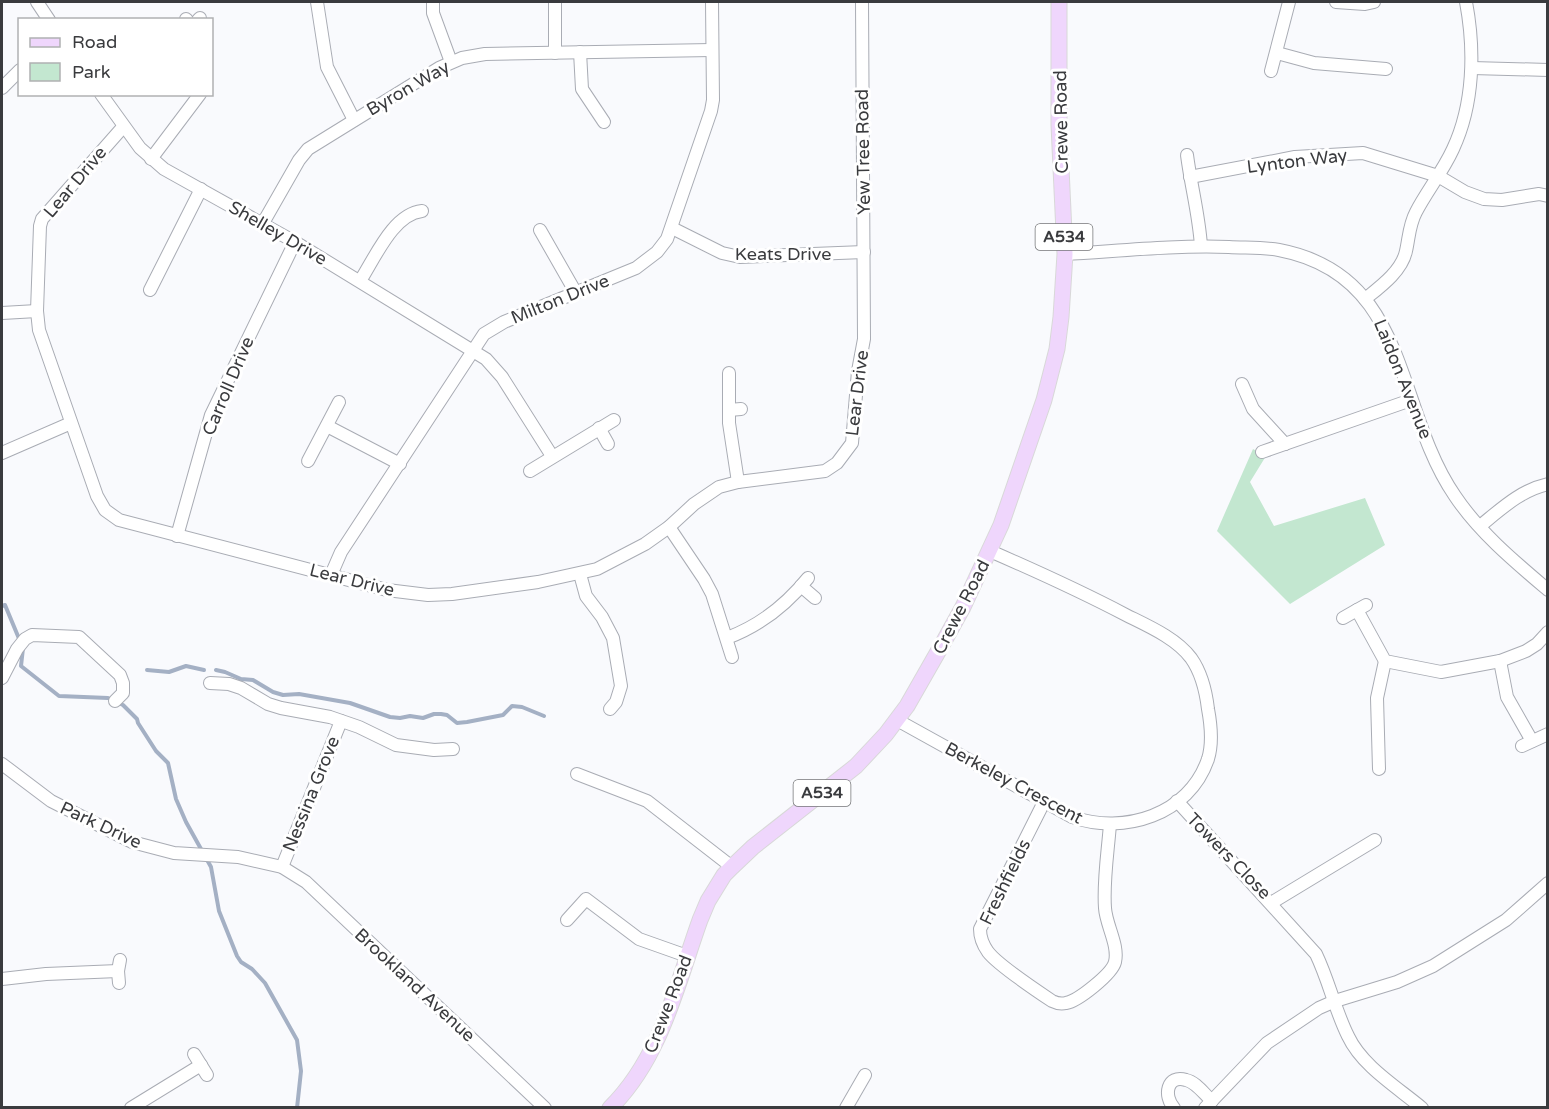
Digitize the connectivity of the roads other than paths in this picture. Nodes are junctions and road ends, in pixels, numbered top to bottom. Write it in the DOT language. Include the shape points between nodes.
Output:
graph roads {
  1 [pos="37,2"];
  2 [pos="317,2"];
  3 [pos="428,2"];
  4 [pos="437,2"];
  5 [pos="555,2"];
  6 [pos="712,2"];
  7 [pos="861,2"];
  8 [pos="1059,2"];
  9 [pos="1289,2"];
  10 [pos="1336,2"];
  11 [pos="1374,2"];
  12 [pos="1466,2"];
  13 [pos="49,18"];
  14 [pos="712,50"];
  15 [pos="580,52"];
  16 [pos="555,53"];
  17 [pos="1277,53"];
  18 [pos="451,62"];
  19 [pos="1472,68"];
  20 [pos="1386,69"];
  21 [pos="1548,70"];
  22 [pos="1271,71"];
  23 [pos="18,72"];
  24 [pos="2,88"];
  25 [pos="102,96"];
  26 [pos="198,96"];
  27 [pos="603,115"];
  28 [pos="354,120"];
  29 [pos="123,127"];
  30 [pos="1187,155"];
  31 [pos="151,159"];
  32 [pos="1438,176"];
  33 [pos="1190,177"];
  34 [pos="201,189"];
  35 [pos="1548,196"];
  36 [pos="422,211"];
  37 [pos="263,223"];
  38 [pos="672,228"];
  39 [pos="540,231"];
  40 [pos="295,242"];
  41 [pos="1201,246"];
  42 [pos="864,252"];
  43 [pos="1065,254"];
  44 [pos="360,281"];
  45 [pos="150,291"];
  46 [pos="576,293"];
  47 [pos="1365,299"];
  48 [pos="864,303"];
  49 [pos="37,311"];
  50 [pos="2,313"];
  51 [pos="473,350"];
  52 [pos="729,373"];
  53 [pos="1242,384"];
  54 [pos="1412,400"];
  55 [pos="339,402"];
  56 [pos="614,420"];
  57 [pos="71,423"];
  58 [pos="327,426"];
  59 [pos="599,428"];
  60 [pos="608,444"];
  61 [pos="1285,444"];
  62 [pos="1262,452"];
  63 [pos="2,453"];
  64 [pos="552,456"];
  65 [pos="308,461"];
  66 [pos="400,464"];
  67 [pos="530,471"];
  68 [pos="738,482"];
  69 [pos="1548,484"];
  70 [pos="669,526"];
  71 [pos="1480,526"];
  72 [pos="177,536"];
  73 [pos="990,551"];
  74 [pos="580,574"];
  75 [pos="332,575"];
  76 [pos="1548,590"];
  77 [pos="815,598"];
  78 [pos="1343,618"];
  79 [pos="1548,632"];
  80 [pos="727,638"];
  81 [pos="732,657"];
  82 [pos="1385,661"];
  83 [pos="1500,662"];
  84 [pos="2,678"];
  85 [pos="210,683"];
  86 [pos="115,701"];
  87 [pos="617,706"];
  88 [pos="897,720"];
  89 [pos="341,721"];
  90 [pos="1548,734"];
  91 [pos="453,748"];
  92 [pos="2,764"];
  93 [pos="1379,769"];
  94 [pos="577,774"];
  95 [pos="1176,801"];
  96 [pos="1044,802"];
  97 [pos="1110,824"];
  98 [pos="1375,840"];
  99 [pos="282,867"];
  100 [pos="732,867"];
  101 [pos="1548,883"];
  102 [pos="1271,903"];
  103 [pos="567,920"];
  104 [pos="687,956"];
  105 [pos="119,971"];
  106 [pos="2,979"];
  107 [pos="1335,1001"];
  108 [pos="201,1065"];
  109 [pos="865,1074"];
  110 [pos="1208,1104"];
  111 [pos="131,1107"];
  112 [pos="545,1107"];
  113 [pos="610,1107"];
  114 [pos="846,1107"];
  115 [pos="1174,1107"];
  116 [pos="1422,1107"];
  1 -- 13 [label="street"];
  2 -- 28 [label="street" via="327,67"];
  3 -- 4 [label="street"];
  4 -- 18 [label="street" via="433,13"];
  5 -- 16 [label="street"];
  6 -- 14 [label="street, Milton Drive"];
  7 -- 42 [label="street, Yew Tree Road"];
  8 -- 43 [label="main road, Crewe Road / A534"];
  9 -- 17 [label="street"];
  10 -- 11 [label="street"];
  12 -- 19 [label="street"];
  14 -- 15 [label="street, Byron Way"];
  14 -- 38 [label="street, Milton Drive" via="711,111"];
  15 -- 16 [label="street, Byron Way"];
  15 -- 27 [label="street" via="582,89"];
  16 -- 18 [label="street, Byron Way" via="485,54"];
  17 -- 20 [label="street" via="1314,63"];
  17 -- 22 [label="street"];
  18 -- 28 [label="street, Byron Way"];
  19 -- 21 [label="street"];
  19 -- 32 [label="street" via="1463,124"];
  23 -- 24 [label="street"];
  25 -- 29 [label="street, Shelley Drive"];
  26 -- 31 [label="street"];
  28 -- 37 [label="street, Byron Way" via="302,155"];
  29 -- 31 [label="street, Shelley Drive"];
  29 -- 49 [label="street, Lear Drive" via="41,222"];
  30 -- 33 [label="street"];
  31 -- 34 [label="street, Shelley Drive"];
  32 -- 33 [label="street, Lynton Way" via="1363,153 1294,157"];
  32 -- 35 [label="street, Lynton Way" via="1484,199"];
  32 -- 47 [label="street" via="1415,213 1400,267"];
  33 -- 41 [label="street" via="1200,219"];
  34 -- 37 [label="street, Shelley Drive"];
  34 -- 45 [label="street"];
  36 -- 44 [label="street" via="409,214 394,227"];
  37 -- 40 [label="street, Shelley Drive"];
  38 -- 42 [label="street, Keats Drive" via="722,253 740,257"];
  38 -- 46 [label="street, Milton Drive" via="663,245 642,264"];
  39 -- 46 [label="street"];
  40 -- 44 [label="street, Shelley Drive"];
  40 -- 72 [label="street, Carroll Drive" via="211,415"];
  41 -- 43 [label="street, Laidon Avenue"];
  41 -- 47 [label="street, Laidon Avenue" via="1293,253 1334,272"];
  42 -- 48 [label="street, Yew Tree Road"];
  43 -- 73 [label="main road, Crewe Road / A534" via="1061,317 1044,400"];
  44 -- 51 [label="street, Shelley Drive"];
  46 -- 51 [label="street, Milton Drive" via="495,326"];
  47 -- 54 [label="street, Laidon Avenue" via="1388,334"];
  48 -- 68 [label="street, Lear Drive" via="864,339 850,448 825,471"];
  49 -- 50 [label="street"];
  49 -- 57 [label="street, Lear Drive" via="39,330"];
  51 -- 64 [label="street, Shelley Drive" via="502,377"];
  51 -- 66 [label="street, Milton Drive"];
  52 -- 68 [label="street" via="735,409"];
  53 -- 61 [label="street" via="1253,409"];
  54 -- 61 [label="street"];
  54 -- 71 [label="street, Laidon Avenue" via="1435,459 1455,496"];
  55 -- 58 [label="street"];
  56 -- 59 [label="street"];
  57 -- 63 [label="street"];
  57 -- 72 [label="street, Lear Drive" via="105,510 119,520"];
  58 -- 65 [label="street"];
  58 -- 66 [label="street"];
  59 -- 60 [label="street"];
  59 -- 64 [label="street"];
  61 -- 62 [label="street"];
  64 -- 67 [label="street"];
  66 -- 75 [label="street, Milton Drive" via="341,552"];
  68 -- 70 [label="street, Lear Drive" via="712,491"];
  69 -- 71 [label="street" via="1518,496"];
  70 -- 74 [label="street, Lear Drive" via="631,553"];
  70 -- 80 [label="street" via="704,579"];
  71 -- 76 [label="street, Laidon Avenue"];
  72 -- 75 [label="street, Lear Drive"];
  73 -- 88 [label="main road, Crewe Road / A534" via="943,644"];
  73 -- 95 [label="street, Berkeley Crescent" via="1148,626 1191,658 1207,699 1209,750 1196,781"];
  74 -- 75 [label="street, Lear Drive" via="470,593 428,595 387,590"];
  74 -- 87 [label="street" via="586,596 612,638 621,686"];
  77 -- 80 [label="street" via="805,582 756,626"];
  78 -- 82 [label="street" via="1362,607"];
  79 -- 83 [label="street" via="1526,651"];
  80 -- 81 [label="street"];
  82 -- 83 [label="street" via="1441,672"];
  82 -- 93 [label="street" via="1377,698"];
  83 -- 90 [label="street" via="1507,697 1527,744"];
  84 -- 86 [label="street" via="21,644 32,636 79,637 120,675 123,693"];
  85 -- 89 [label="street, Nessina Grove" via="229,684 268,704"];
  88 -- 96 [label="street, Berkeley Crescent"];
  88 -- 100 [label="main road, Crewe Road / A534" via="856,766"];
  89 -- 91 [label="street, Nessina Grove" via="396,745"];
  89 -- 99 [label="street, Nessina Grove"];
  92 -- 99 [label="street, Park Drive" via="51,801 112,833 152,848 238,857"];
  94 -- 100 [label="street" via="647,801"];
  95 -- 97 [label="street, Berkeley Crescent" via="1142,820"];
  95 -- 102 [label="street, Towers Close"];
  96 -- 97 [label="street, Berkeley Crescent" via="1080,820"];
  96 -- 97 [label="street, Freshfields" via="980,934 993,957 1052,1001 1070,1001 1103,980 1115,961 1105,904"];
  98 -- 102 [label="street, Towers Close"];
  99 -- 112 [label="street, Brookland Avenue" via="306,882"];
  100 -- 104 [label="main road, Crewe Road / A534" via="708,901"];
  101 -- 107 [label="street" via="1506,920 1432,966 1397,982"];
  102 -- 107 [label="street" via="1316,954"];
  103 -- 104 [label="street" via="586,899 639,939"];
  104 -- 113 [label="main road, Crewe Road / A534" via="647,1060"];
  105 -- 106 [label="street"];
  107 -- 110 [label="street" via="1267,1043"];
  107 -- 116 [label="street" via="1349,1038 1368,1062"];
  108 -- 111 [label="street"];
  109 -- 114 [label="street"];
  110 -- 115 [label="street" via="1189,1081 1180,1079 1167,1090"];
}
